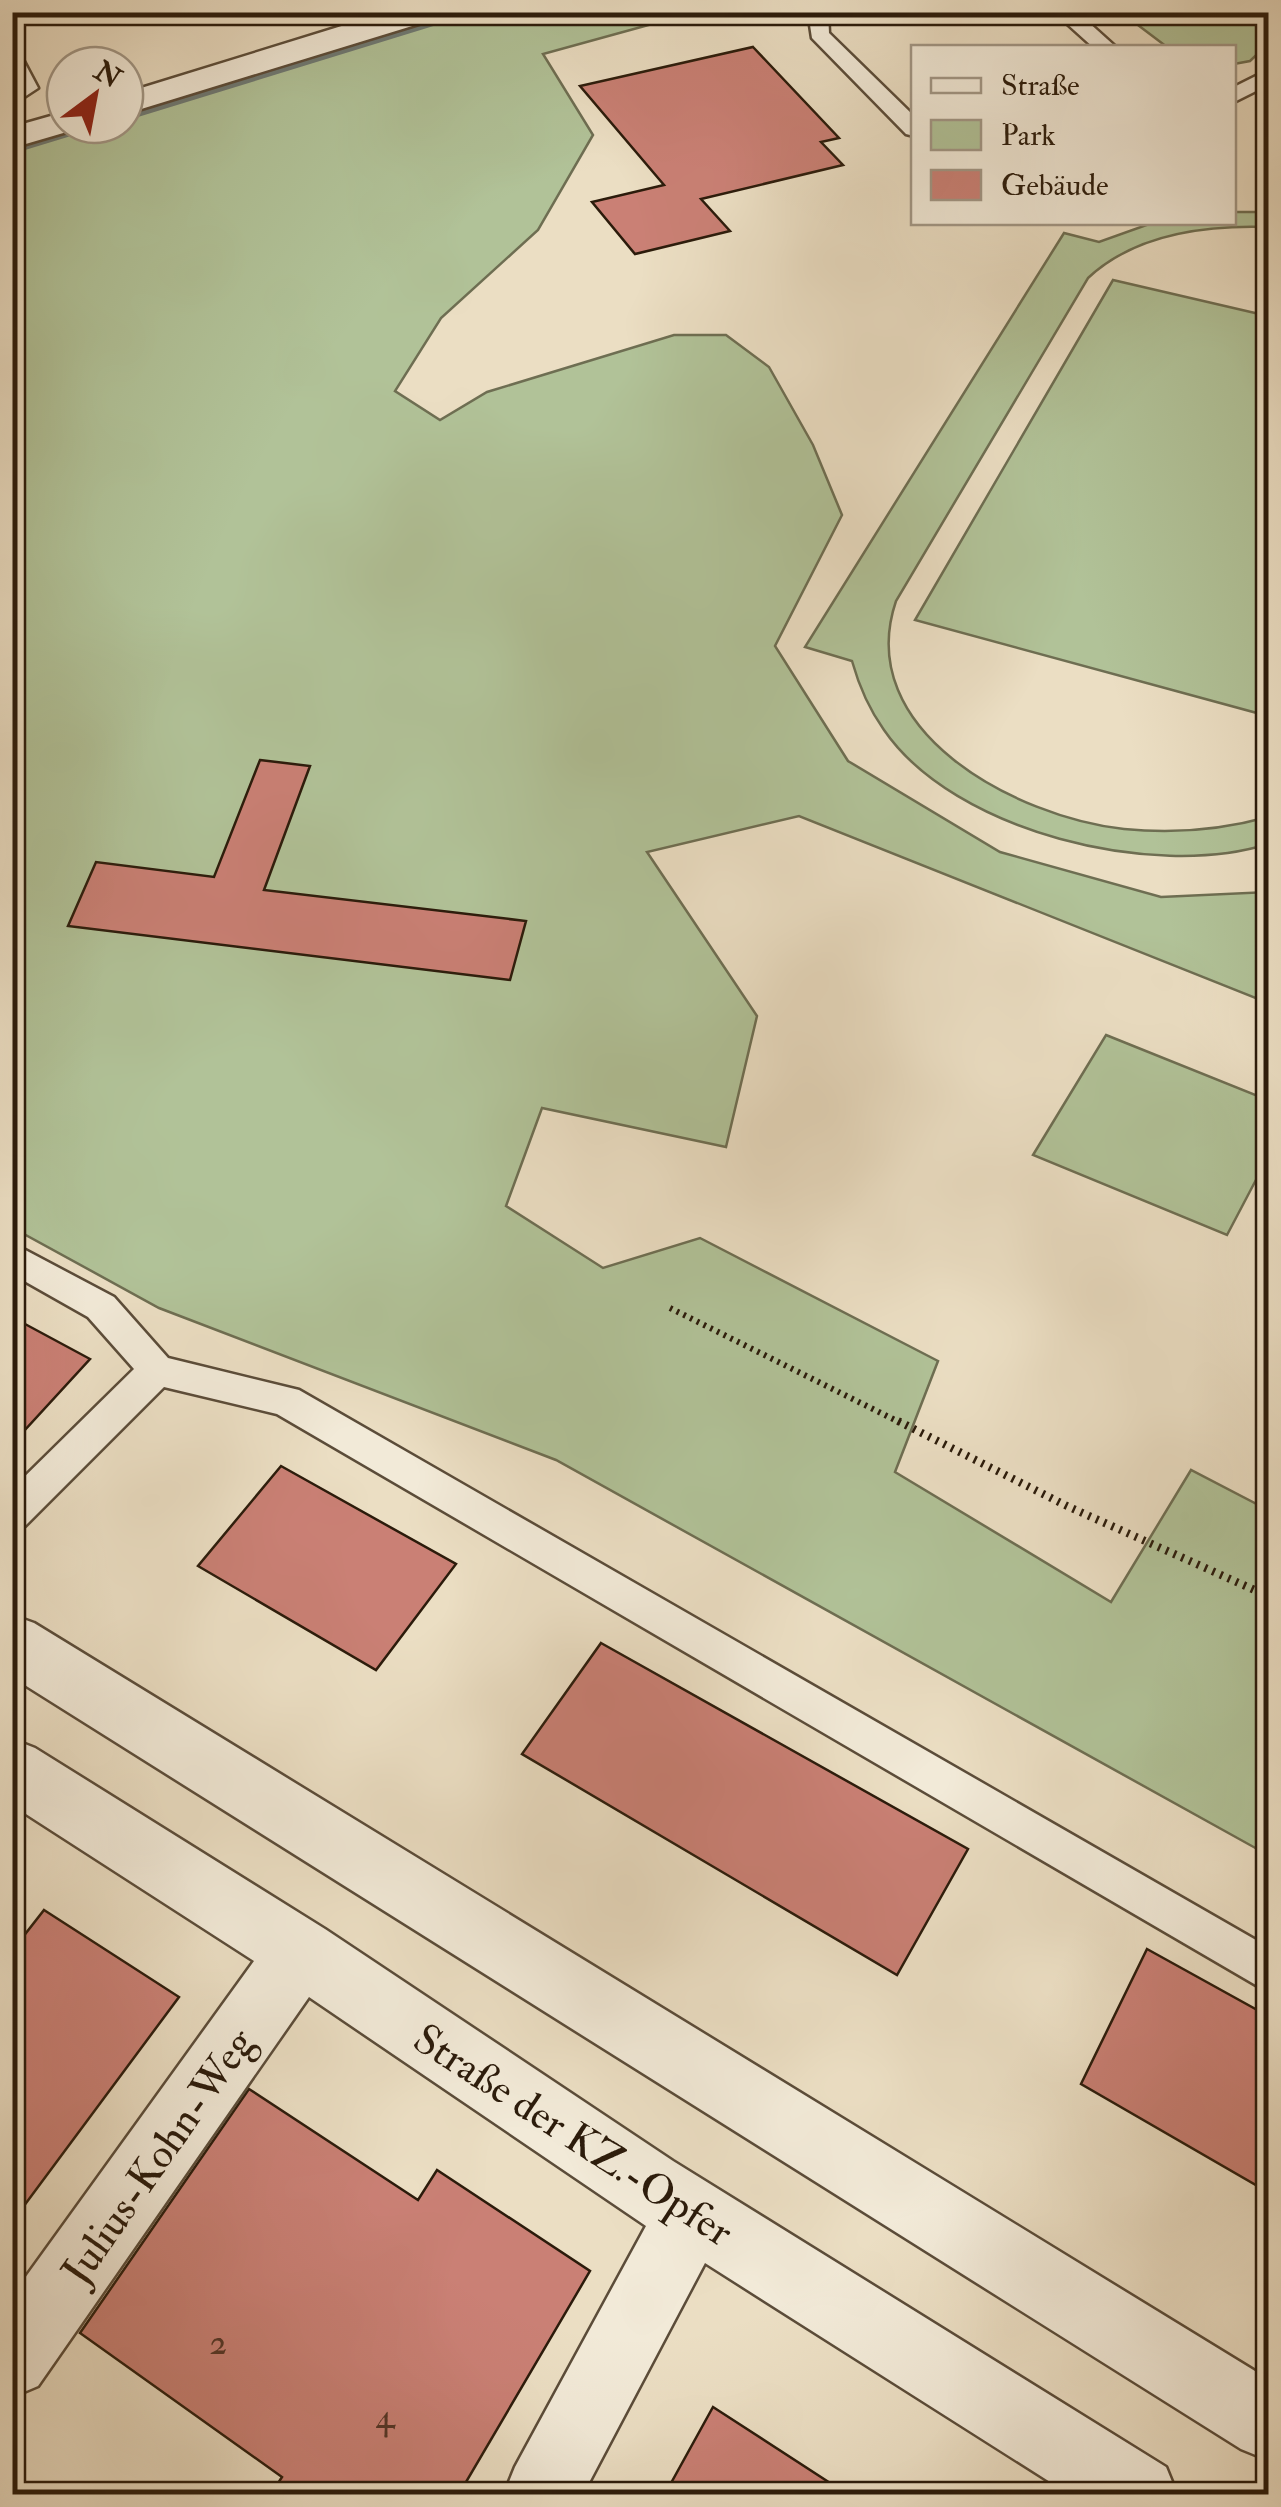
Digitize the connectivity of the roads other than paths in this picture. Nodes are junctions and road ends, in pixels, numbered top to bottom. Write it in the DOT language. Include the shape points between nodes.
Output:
graph roads {
  1 [pos="423,12"];
  2 [pos="818,12"];
  3 [pos="1064,12"];
  4 [pos="1104,45"];
  5 [pos="12,59"];
  6 [pos="1268,76"];
  7 [pos="1238,92"];
  8 [pos="145,98"];
  9 [pos="12,99"];
  10 [pos="911,126"];
  11 [pos="45,128"];
  12 [pos="12,138"];
  13 [pos="12,1257"];
  14 [pos="157,1370"];
  15 [pos="12,1514"];
  16 [pos="12,1643"];
  17 [pos="12,1769"];
  18 [pos="302,1952"];
  19 [pos="1268,1971"];
  20 [pos="692,2213"];
  21 [pos="12,2360"];
  22 [pos="1268,2422"];
  23 [pos="542,2494"];
  24 [pos="1139,2494"];
  1 -- 8 [label="street"];
  2 -- 10 [label="lane" via="818,34"];
  3 -- 4 [label="lane"];
  5 -- 9 [label="lane" via="27,88"];
  6 -- 7 [label="lane"];
  11 -- 12 [label="street"];
  13 -- 14 [label="lane" via="101,1307"];
  14 -- 15 [label="lane"];
  14 -- 19 [label="lane" via="286,1401"];
  16 -- 22 [label="street"];
  17 -- 18 [label="street, Straße der KZ.-Opfer"];
  18 -- 20 [label="street, Straße der KZ.-Opfer"];
  18 -- 21 [label="street, Julius-Kohn-Weg"];
  20 -- 23 [label="street"];
  20 -- 24 [label="street, Straße der KZ.-Opfer"];
}
